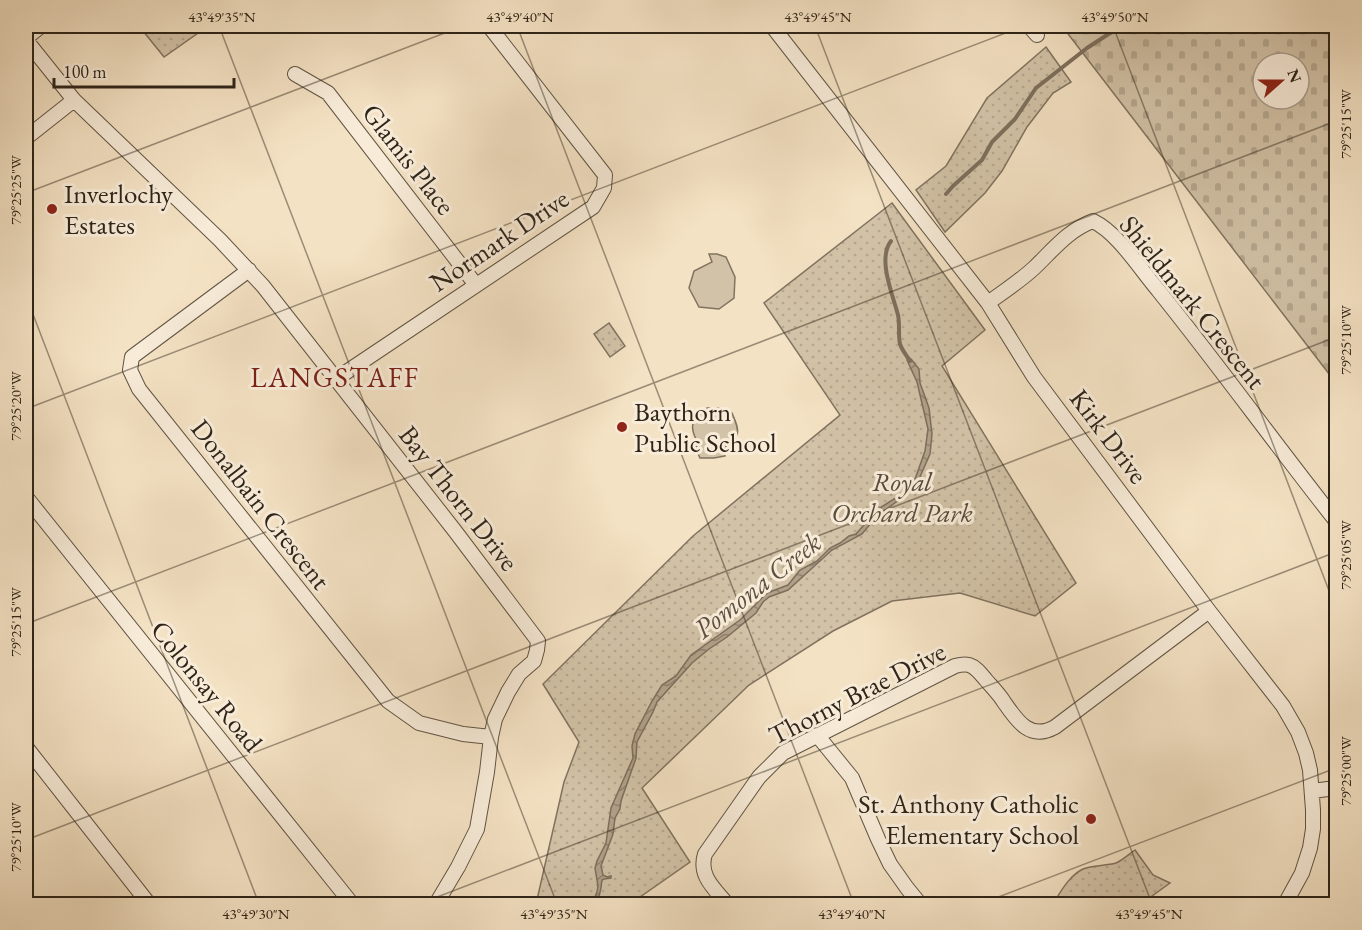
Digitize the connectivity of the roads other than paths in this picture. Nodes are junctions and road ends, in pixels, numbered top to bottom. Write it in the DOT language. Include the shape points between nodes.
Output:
graph roads {
  1 [pos="41,26"];
  2 [pos="489,26"];
  3 [pos="772,26"];
  4 [pos="26,39"];
  5 [pos="295,74"];
  6 [pos="74,100"];
  7 [pos="26,138"];
  8 [pos="249,270"];
  9 [pos="476,285"];
  10 [pos="988,303"];
  11 [pos="336,379"];
  12 [pos="26,497"];
  13 [pos="1336,522"];
  14 [pos="1209,611"];
  15 [pos="817,735"];
  16 [pos="491,736"];
  17 [pos="26,747"];
  18 [pos="1336,788"];
  19 [pos="1312,791"];
  20 [pos="148,904"];
  21 [pos="352,904"];
  22 [pos="436,904"];
  23 [pos="727,904"];
  24 [pos="920,904"];
  25 [pos="1285,904"];
  1 -- 4 [label="street"];
  2 -- 9 [label="street, Normark Drive" via="605,175 604,188 593,207"];
  3 -- 10 [label="street, Kirk Drive"];
  4 -- 6 [label="street, Bay Thorn Drive"];
  5 -- 9 [label="street, Glamis Place" via="328,93"];
  6 -- 7 [label="street"];
  6 -- 8 [label="street, Bay Thorn Drive"];
  8 -- 11 [label="street, Bay Thorn Drive"];
  8 -- 16 [label="street, Donalbain Crescent" via="132,357 130,370 139,389 388,701 419,723 463,734"];
  9 -- 11 [label="street, Normark Drive"];
  10 -- 13 [label="street, Shieldmark Crescent" via="1032,270 1070,233 1093,221 1102,226 1179,316"];
  10 -- 14 [label="street, Kirk Drive" via="1034,377"];
  11 -- 16 [label="street, Bay Thorn Drive" via="538,640 534,661 519,674 508,692"];
  12 -- 21 [label="street, Colonsay Road"];
  14 -- 15 [label="street, Thorny Brae Drive" via="1046,732 1022,726 980,672 965,664"];
  14 -- 19 [label="street, Kirk Drive" via="1283,706 1298,732"];
  15 -- 23 [label="street, Thorny Brae Drive" via="783,753 759,777 705,854 704,872"];
  15 -- 24 [label="street" via="852,778 890,864"];
  16 -- 22 [label="street, Bay Thorn Drive" via="477,829"];
  17 -- 20 [label="street"];
  18 -- 19 [label="street"];
  19 -- 25 [label="street, Kirk Drive" via="1310,848"];
}
